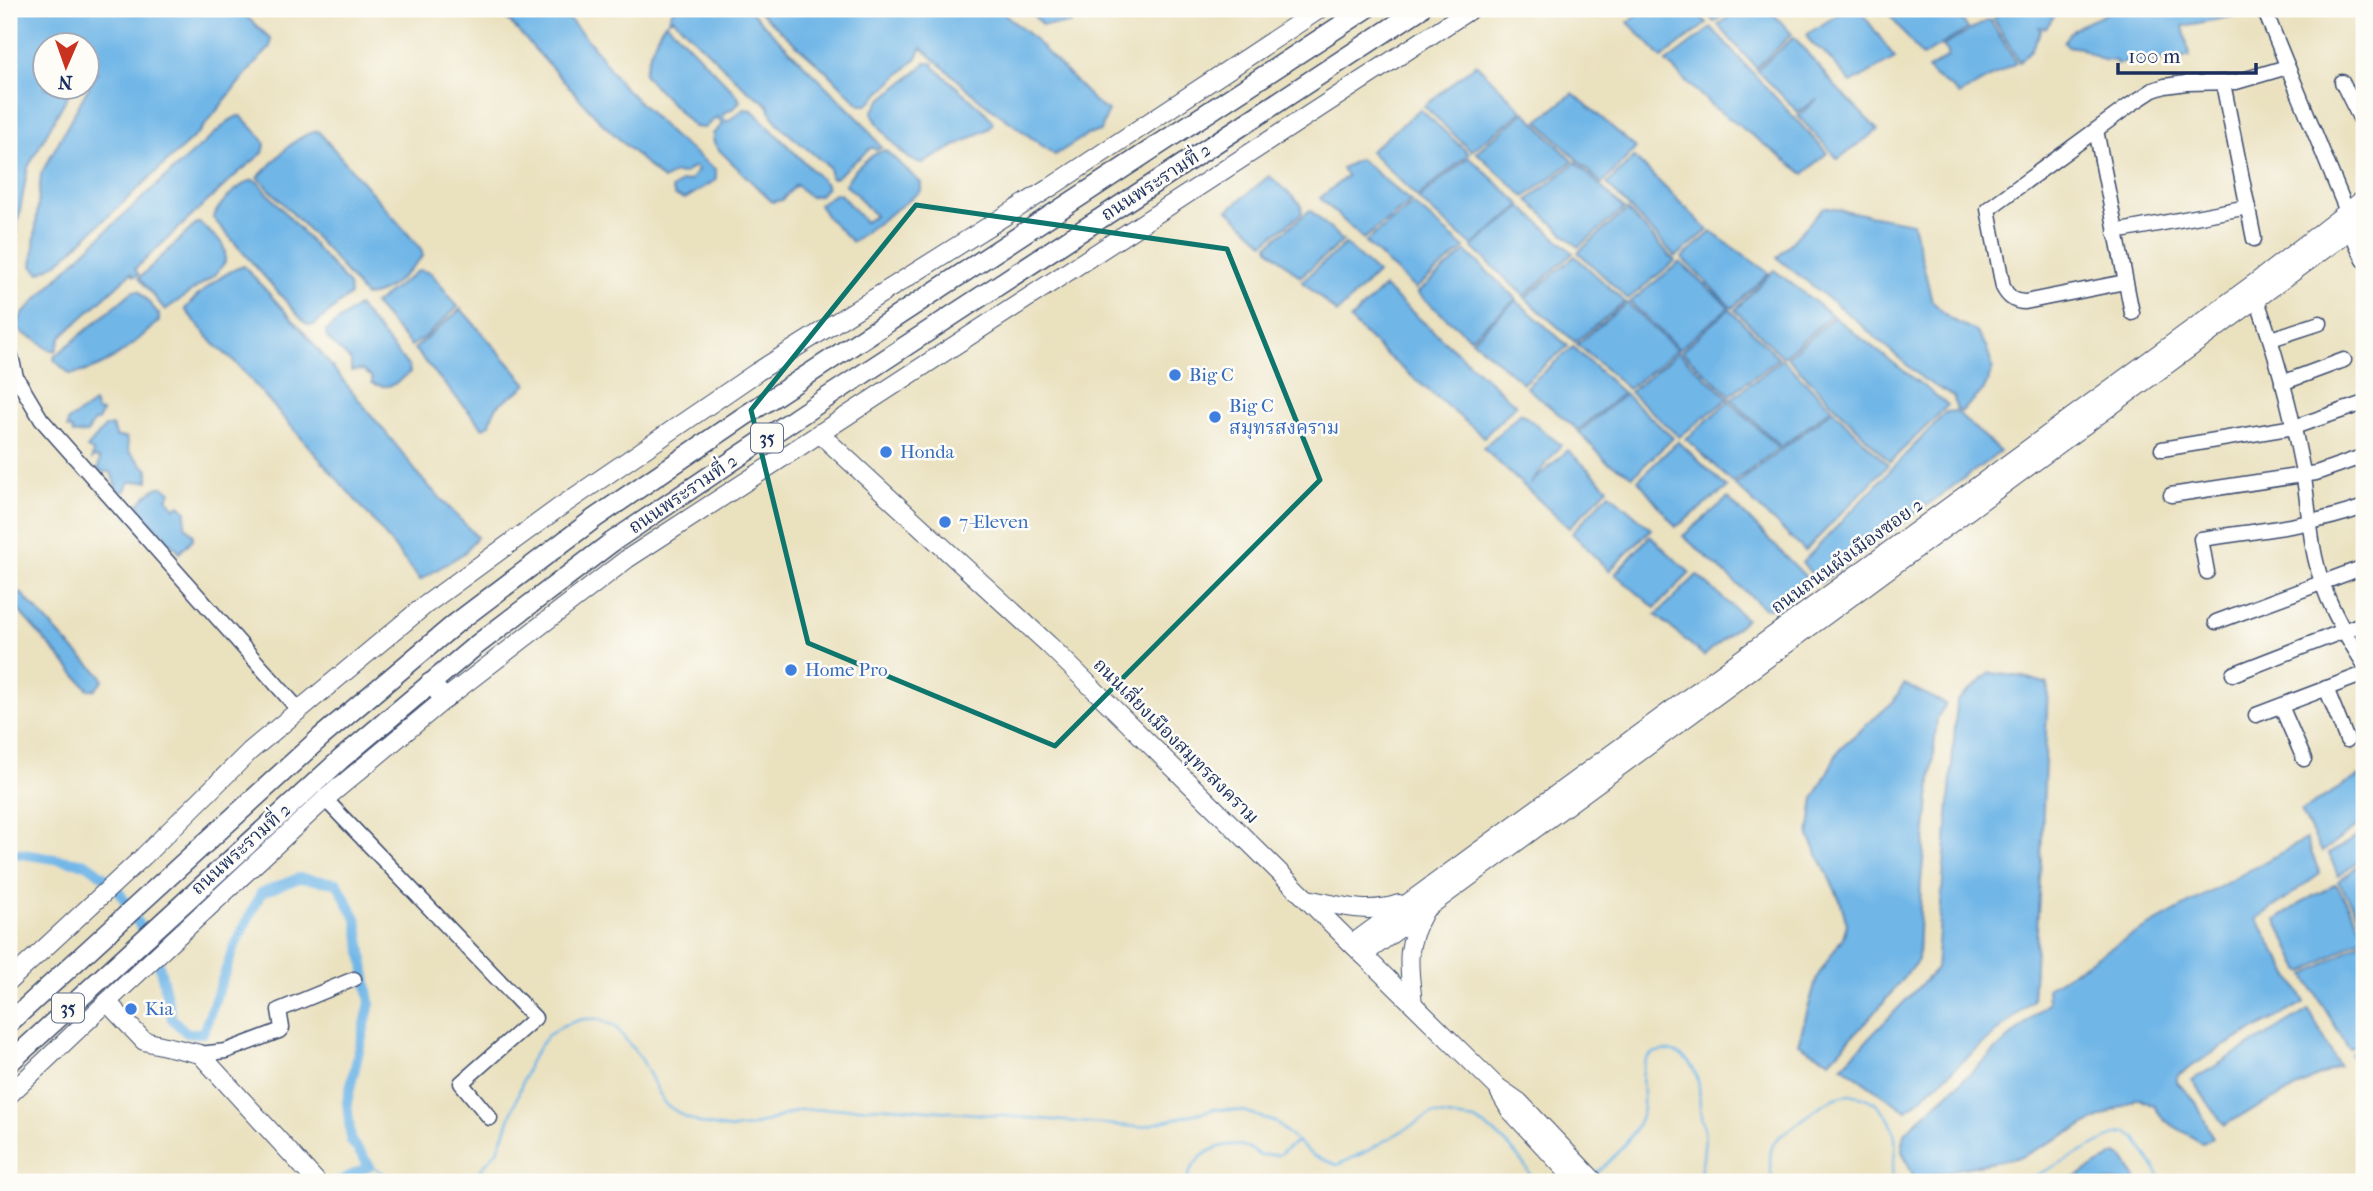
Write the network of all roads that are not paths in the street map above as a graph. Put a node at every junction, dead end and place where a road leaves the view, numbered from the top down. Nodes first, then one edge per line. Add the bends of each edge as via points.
1 (1320, 9) edge
2 (1366, 9) edge
3 (1420, 9) edge
4 (1471, 9) edge
5 (2264, 9) edge
6 (2287, 67) junction
7 (2342, 82) dead end
8 (2223, 83) junction
9 (2364, 126) edge
10 (2096, 130) junction
11 (2364, 200) edge
12 (2248, 207) junction
13 (2354, 222) edge
14 (2115, 232) junction
15 (2254, 239) dead end
16 (2364, 260) edge
17 (2125, 282) junction
18 (2261, 291) junction
19 (2132, 313) dead end
20 (2320, 323) dead end
21 (2271, 339) junction
22 (9, 348) edge
23 (2344, 360) dead end
24 (2282, 383) junction
25 (2364, 403) edge
26 (2294, 427) junction
27 (819, 433) junction
28 (2162, 449) dead end
29 (2364, 456) edge
30 (2304, 475) junction
31 (2171, 495) dead end
32 (2364, 507) edge
33 (2310, 523) junction
34 (2364, 567) edge
35 (2207, 572) dead end
36 (2321, 582) junction
37 (2216, 622) dead end
38 (2364, 623) edge
39 (2343, 631) junction
40 (2364, 664) edge
41 (2233, 674) dead end
42 (2364, 674) edge
43 (430, 683) junction
44 (2326, 688) junction
45 (445, 699) junction
46 (2281, 705) junction
47 (299, 710) junction
48 (2256, 715) dead end
49 (2347, 740) dead end
50 (2304, 759) dead end
51 (325, 799) junction
52 (1307, 900) junction
53 (1419, 905) junction
54 (1357, 950) junction
55 (354, 979) dead end
56 (9, 981) edge
57 (107, 1002) junction
58 (1413, 1004) junction
59 (9, 1023) edge
60 (200, 1054) junction
61 (9, 1063) edge
62 (9, 1095) edge
63 (490, 1118) dead end
64 (1575, 1174) edge
65 (316, 1181) edge
66 (1595, 1182) edge

1 - 47 main road via 1051,187 757,372 612,471 424,606
2 - 59 highway, ถนนพระรามที่ 2 / 35 via 595,518 455,624 321,737
3 - 43 highway, ถนนพระรามที่ 2 / 35 via 624,534
4 - 27 main road, ถนนพระรามที่ 2 / 35
5 - 6 street
6 - 8 street
6 - 13 street
7 - 9 street
8 - 10 street via 2186,83 2153,90
8 - 12 street
10 - 14 street
10 - 17 street via 1987,209 2003,287 2014,300 2025,302
11 - 13 main road, ถนนถนนผังเมืองซอย 2
12 - 14 street
12 - 15 street
13 - 16 street
13 - 18 main road, ถนนถนนผังเมืองซอย 2
14 - 17 street
17 - 19 street
18 - 21 street
18 - 53 main road, ถนนถนนผังเมืองซอย 2
20 - 21 street
21 - 24 street
22 - 47 street via 16,377 41,419
23 - 24 street
24 - 26 street
25 - 26 street
26 - 28 street
26 - 30 street
27 - 45 main road, ถนนพระรามที่ 2 / 35 via 627,559
27 - 52 main road, ถนนเลี่ยงเมืองสมุทรสงคราม via 1049,645
29 - 30 street
30 - 31 street
30 - 33 street
32 - 33 street
33 - 35 street via 2201,539
33 - 36 street
34 - 36 street
36 - 37 street
36 - 39 street
38 - 39 street
39 - 40 street
39 - 41 street
42 - 44 street
43 - 45 highway
43 - 61 highway, ถนนพระรามที่ 2 / 35
44 - 46 street
44 - 49 street
45 - 51 main road, ถนนพระรามที่ 2 / 35
46 - 48 street
46 - 50 street
47 - 56 main road
51 - 57 main road, ถนนพระรามที่ 2 / 35
51 - 63 street via 535,1018 461,1083
52 - 53 main road via 1373,911
52 - 54 main road, ถนนเลี่ยงเมืองสมุทรสงคราม
53 - 54 main road, ถนนถนนผังเมืองซอย 2
53 - 58 main road via 1410,946
54 - 58 main road, ถนนเลี่ยงเมืองสมุทรสงคราม
55 - 60 street via 279,1010 279,1031 226,1051
57 - 60 main road, 35 via 144,1041
57 - 62 main road, ถนนพระรามที่ 2 / 35
58 - 64 main road, ถนนเลี่ยงเมืองสมุทรสงคราม via 1496,1087 1519,1102
60 - 65 main road
64 - 66 main road, ถนนเลี่ยงเมืองสมุทรสงคราม

